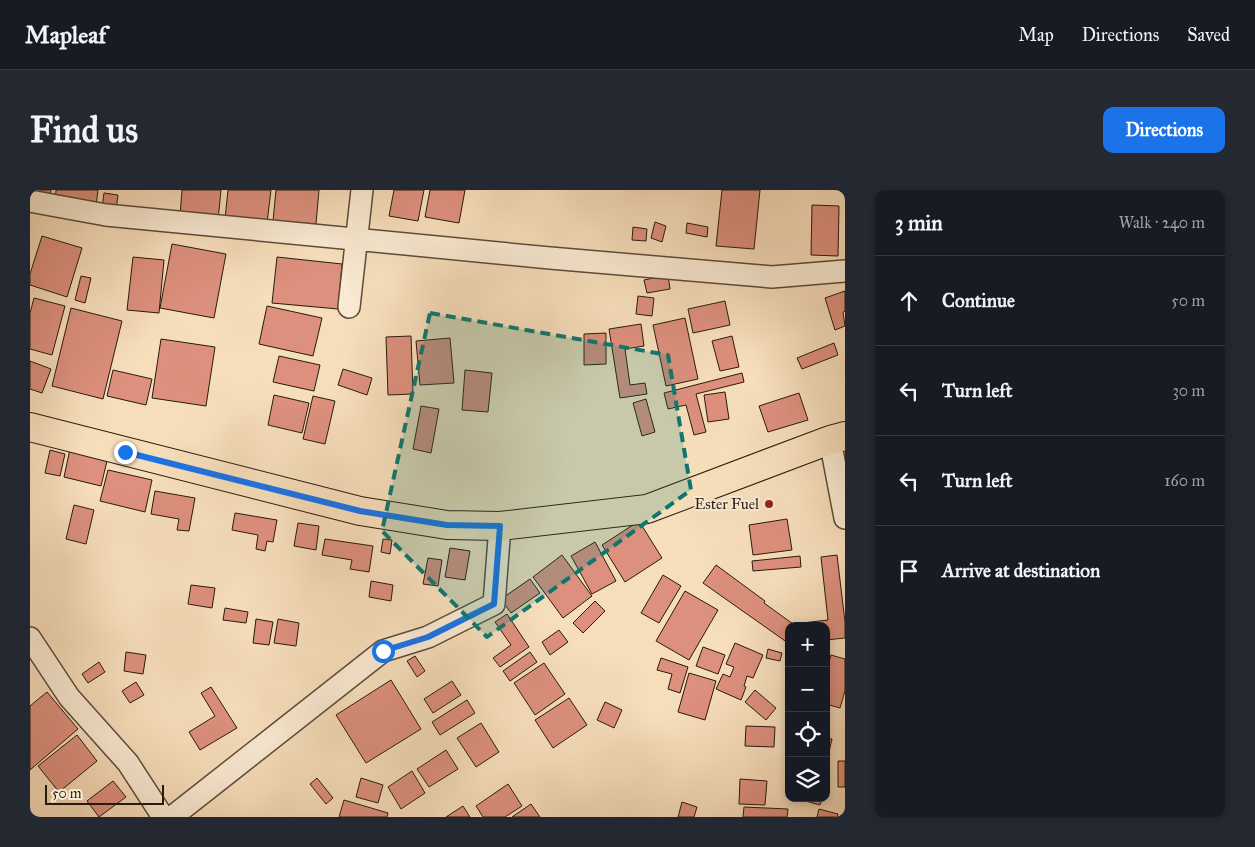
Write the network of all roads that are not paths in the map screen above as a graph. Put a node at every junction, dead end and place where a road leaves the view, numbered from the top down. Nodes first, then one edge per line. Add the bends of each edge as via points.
1 (362, 190) edge
2 (30, 201) edge
3 (356, 239) junction
4 (845, 271) edge
5 (349, 308) dead end
6 (30, 427) edge
7 (837, 438) edge
8 (845, 518) edge
9 (500, 526) junction
10 (30, 638) edge
11 (163, 817) edge
12 (172, 817) edge

1 - 3 street
2 - 3 street via 106,215
3 - 4 street via 772,276
3 - 5 street
6 - 9 main road via 360,511 447,525
7 - 8 street
7 - 9 main road via 647,509
9 - 12 street via 494,604 428,637 383,651
10 - 11 street via 69,697 128,763

